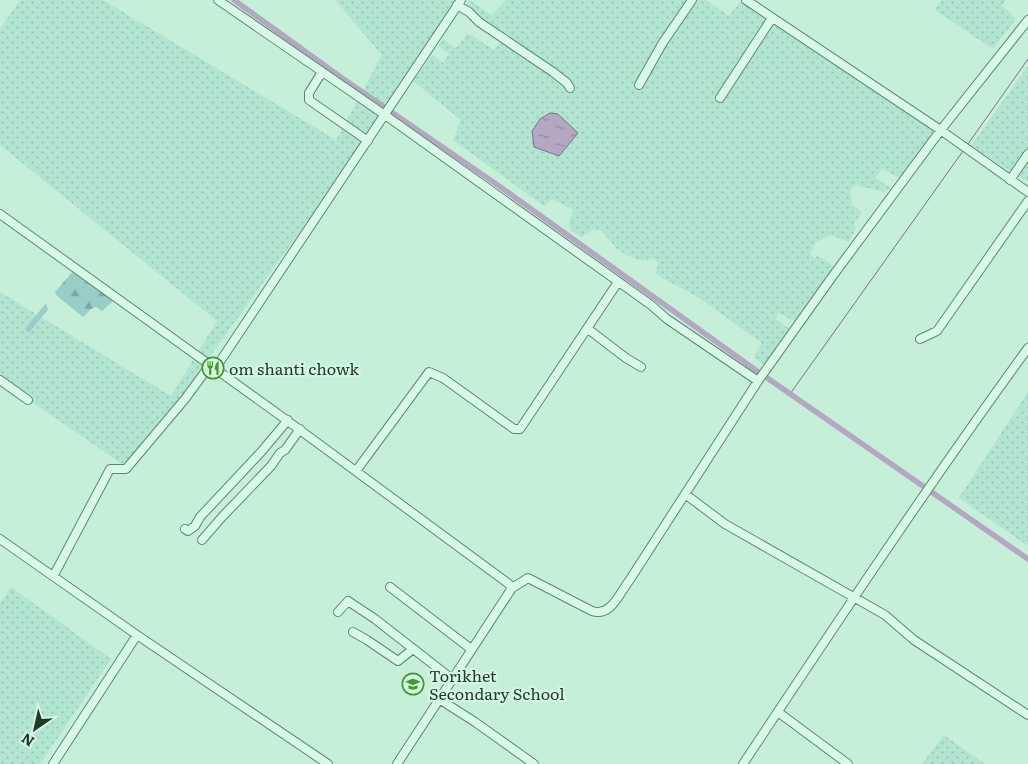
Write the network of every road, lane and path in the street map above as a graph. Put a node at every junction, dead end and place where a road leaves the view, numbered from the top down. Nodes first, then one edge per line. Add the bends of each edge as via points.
1 (218, 0) edge
2 (692, 0) edge
3 (746, 0) edge
4 (459, 2) edge
5 (772, 18) junction
6 (1028, 20) edge
7 (322, 72) junction
8 (639, 85) dead end
9 (570, 88) dead end
10 (720, 98) dead end
11 (385, 115) junction
12 (940, 131) junction
13 (368, 141) junction
14 (1028, 154) edge
15 (1010, 180) junction
16 (1028, 192) edge
17 (1028, 201) edge
18 (0, 214) edge
19 (618, 282) junction
20 (588, 329) junction
21 (920, 339) dead end
22 (1028, 348) edge
23 (213, 367) junction
24 (642, 367) dead end
25 (762, 377) junction
26 (0, 380) edge
27 (28, 400) dead end
28 (288, 420) junction
29 (300, 429) junction
30 (356, 471) junction
31 (685, 494) junction
32 (185, 529) dead end
33 (0, 539) edge
34 (202, 540) dead end
35 (54, 575) junction
36 (390, 587) dead end
37 (512, 588) junction
38 (854, 597) junction
39 (338, 612) dead end
40 (353, 632) dead end
41 (137, 635) junction
42 (413, 649) junction
43 (471, 650) junction
44 (452, 679) junction
45 (439, 699) junction
46 (778, 712) junction
47 (1028, 716) edge
48 (53, 764) edge
49 (328, 764) edge
50 (397, 764) edge
51 (534, 764) edge
52 (743, 764) edge
53 (848, 764) edge

1 - 7 street
2 - 8 street
3 - 5 street
4 - 9 street via 479,22 553,72
4 - 11 street
5 - 10 street
5 - 12 street
6 - 12 street
7 - 11 street
7 - 13 street via 308,93 308,100
11 - 13 street
11 - 19 street
12 - 15 street
12 - 25 street
13 - 23 street
14 - 15 street
15 - 16 street
17 - 21 street via 937,331
18 - 23 street
19 - 20 street
19 - 25 street via 667,319
20 - 24 street
20 - 30 street via 520,430 429,372
22 - 38 street
23 - 28 street
23 - 35 street via 126,469 110,469
25 - 31 street
26 - 27 street
28 - 29 street
28 - 32 street via 195,526 188,531
29 - 30 street
29 - 34 street via 271,466
30 - 37 street
31 - 37 street via 608,610 592,611 528,578
31 - 38 street via 725,524
33 - 35 street
35 - 41 street
36 - 43 street
37 - 43 street
38 - 46 street
38 - 47 street via 885,615 914,640
39 - 42 street via 348,601
40 - 42 street via 398,662
41 - 48 street
41 - 49 street
42 - 44 street
43 - 44 street
44 - 45 street
45 - 50 street
45 - 51 street
46 - 52 street
46 - 53 street

